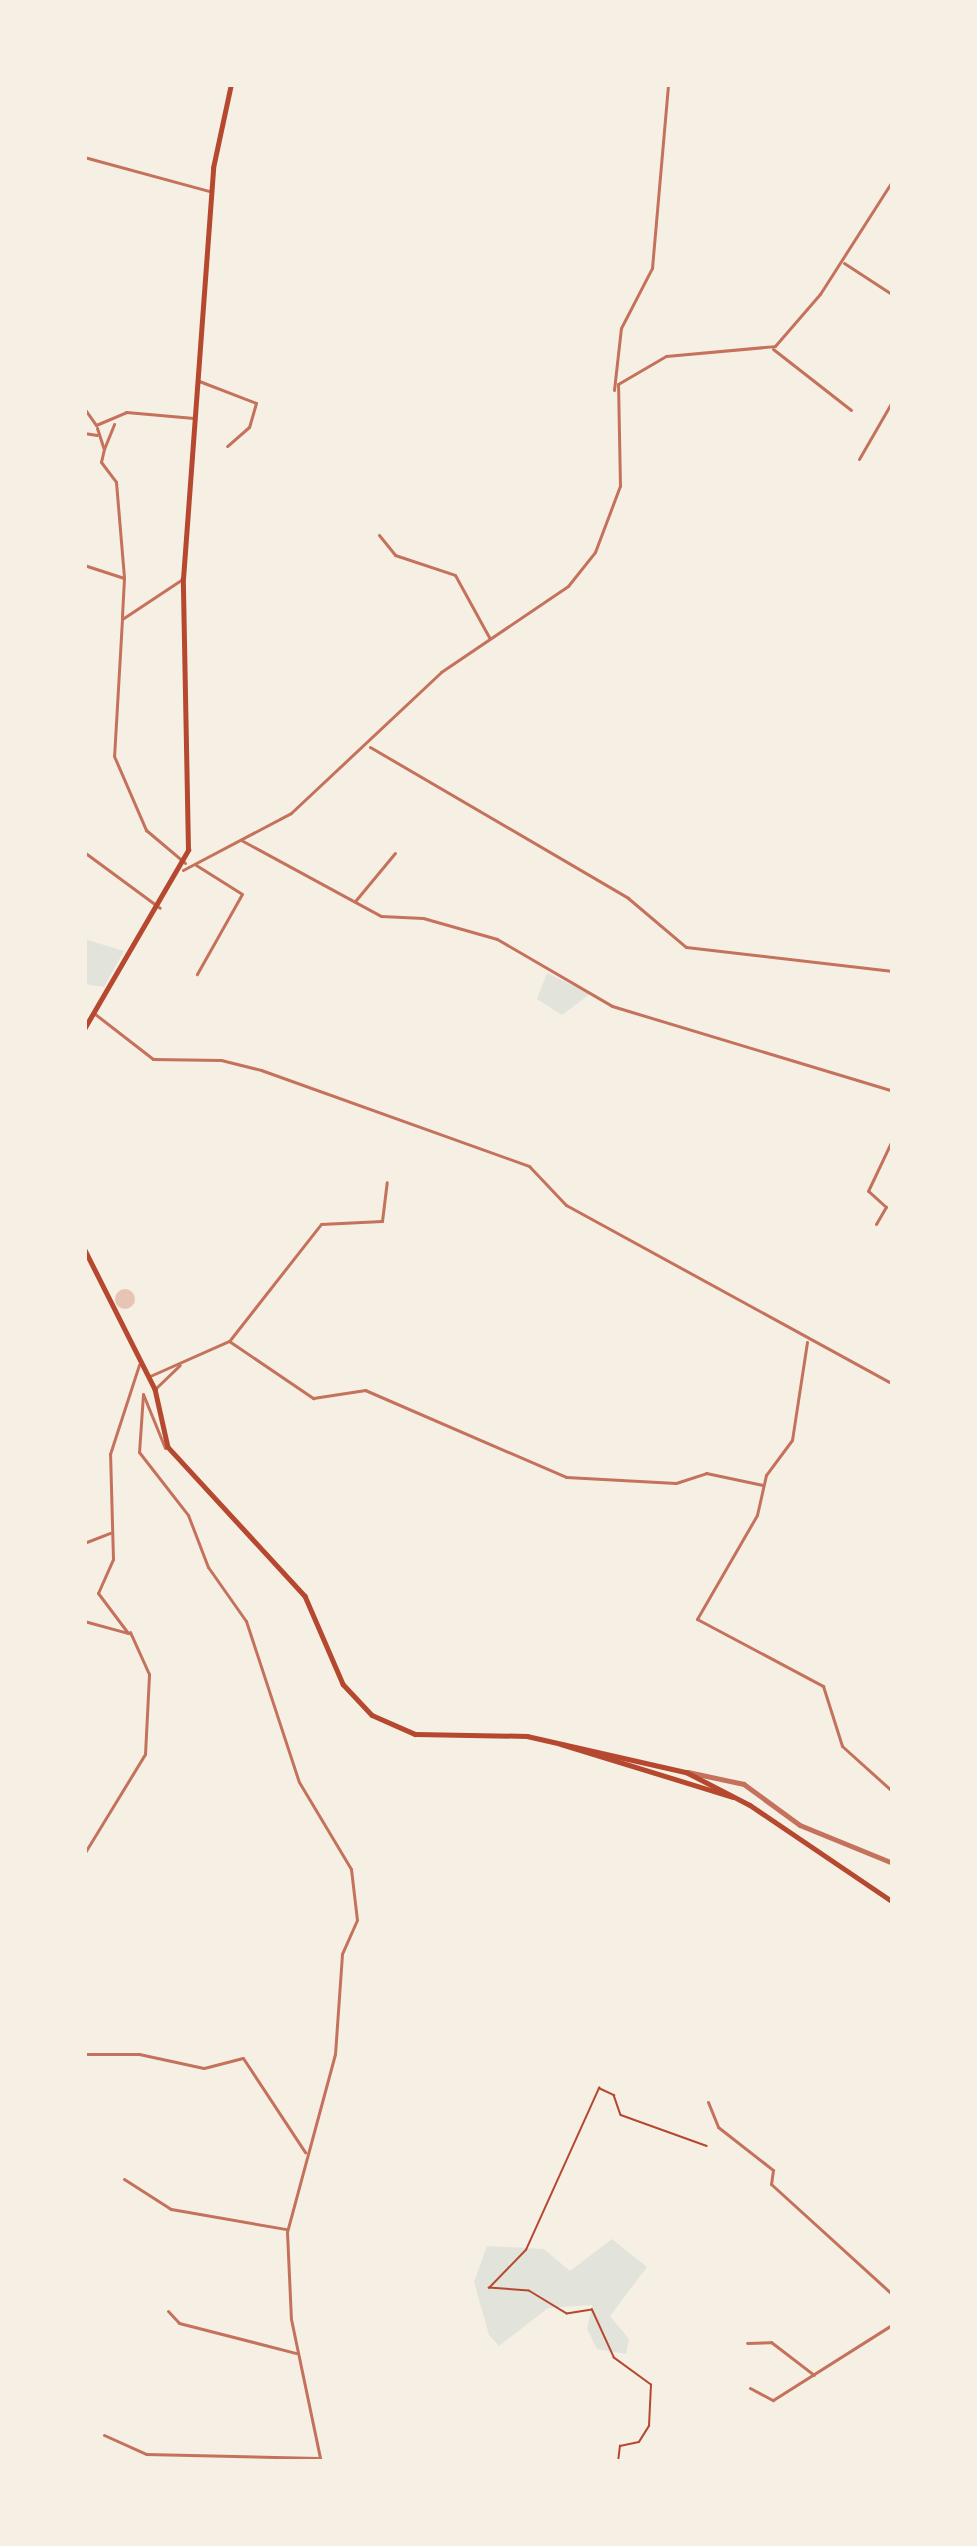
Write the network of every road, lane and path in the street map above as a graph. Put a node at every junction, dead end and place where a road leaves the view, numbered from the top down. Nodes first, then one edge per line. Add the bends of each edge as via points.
1 (232, 84) edge
2 (668, 84) edge
3 (84, 157) edge
4 (893, 180) edge
5 (211, 191) junction
6 (843, 262) junction
7 (893, 295) edge
8 (771, 348) junction
9 (197, 381) junction
10 (614, 392) junction
11 (893, 400) edge
12 (84, 408) edge
13 (851, 410) dead end
14 (194, 418) junction
15 (84, 422) edge
16 (94, 423) junction
17 (114, 423) junction
18 (84, 433) edge
19 (97, 435) junction
20 (227, 446) dead end
21 (104, 449) junction
22 (859, 459) dead end
23 (379, 536) dead end
24 (84, 565) edge
25 (124, 578) junction
26 (183, 579) junction
27 (122, 619) junction
28 (490, 638) junction
29 (369, 746) junction
30 (238, 839) junction
31 (84, 852) edge
32 (395, 853) dead end
33 (195, 863) junction
34 (184, 867) junction
35 (355, 902) junction
36 (160, 908) junction
37 (893, 970) edge
38 (197, 974) dead end
39 (95, 1014) junction
40 (84, 1029) edge
41 (893, 1091) edge
42 (893, 1138) edge
43 (387, 1182) dead end
44 (876, 1225) dead end
45 (84, 1248) edge
46 (808, 1340) junction
47 (229, 1341) junction
48 (185, 1360) junction
49 (139, 1365) junction
50 (148, 1377) junction
51 (893, 1384) edge
52 (155, 1389) junction
53 (168, 1447) junction
54 (763, 1485) junction
55 (112, 1532) junction
56 (84, 1544) edge
57 (84, 1622) edge
58 (127, 1628) junction
59 (544, 1739) junction
60 (686, 1772) junction
61 (735, 1783) junction
62 (750, 1786) junction
63 (728, 1792) junction
64 (893, 1792) edge
65 (736, 1797) junction
66 (84, 1854) edge
67 (893, 1863) edge
68 (893, 1902) edge
69 (84, 2054) edge
70 (708, 2102) dead end
71 (707, 2146) dead end
72 (307, 2155) junction
73 (124, 2179) dead end
74 (288, 2229) junction
75 (893, 2295) edge
76 (168, 2311) dead end
77 (893, 2324) edge
78 (747, 2343) dead end
79 (298, 2354) junction
80 (815, 2376) junction
81 (750, 2388) dead end
82 (104, 2435) dead end
83 (321, 2460) edge
84 (618, 2462) edge

1 - 5 main road
2 - 10 street via 652,268 621,328
3 - 5 street
4 - 6 street
5 - 9 main road
6 - 7 street
6 - 8 street via 795,329
8 - 10 street via 666,356
8 - 13 street
9 - 14 main road
9 - 20 street via 256,403 249,427
10 - 28 street via 621,476 596,552 568,586
11 - 22 street
12 - 16 street
14 - 17 street via 126,412
14 - 26 main road
15 - 16 street
16 - 17 street
16 - 19 street
17 - 21 street
18 - 19 street
19 - 21 street
21 - 25 street via 101,462 116,482
23 - 28 street via 395,555 455,575
24 - 25 street
25 - 27 street
26 - 27 street
26 - 34 main road
27 - 34 street via 114,756 146,830
28 - 29 street via 441,672
29 - 30 street via 291,813
29 - 37 street via 628,898 686,947
30 - 33 street
30 - 35 street
31 - 36 street
32 - 35 street
33 - 34 street
33 - 38 street via 242,894
34 - 36 main road
35 - 41 street via 381,916 423,918 497,939 612,1006
36 - 39 main road
39 - 40 main road
39 - 46 street via 153,1059 261,1070 529,1166 566,1205
42 - 44 street via 868,1191 886,1207
43 - 47 street via 382,1221 321,1225
45 - 49 main road
46 - 51 street
46 - 54 street via 792,1440
47 - 48 street
47 - 54 street via 313,1398 365,1390 566,1477 676,1483 706,1473
48 - 50 street
48 - 52 street
49 - 50 main road
49 - 55 street via 110,1454
50 - 52 main road
52 - 53 main road
53 - 59 main road via 305,1597 343,1684 372,1715 430,1736
53 - 72 street via 157,1441 143,1394 139,1452 188,1515 208,1568 246,1621 299,1782 351,1868 357,1920 345,1938 335,2054
54 - 64 street via 757,1515 698,1619 823,1686 842,1746
55 - 56 street
55 - 58 street via 113,1559 98,1593
57 - 58 street via 122,1635
58 - 66 street via 149,1674 148,1738 141,1764
59 - 60 main road
59 - 65 main road
60 - 61 street
60 - 63 main road
61 - 62 street
61 - 63 street
62 - 65 street
62 - 67 street via 800,1825
63 - 65 main road
65 - 68 main road
69 - 72 street via 139,2054 204,2068 243,2058
70 - 75 street via 718,2127 773,2170 771,2184
71 - 84 path via 621,2115 614,2095 598,2088 526,2250 489,2288 529,2291 567,2314 592,2310 614,2357 644,2375 654,2391 652,2417 639,2442 620,2446
72 - 74 street
73 - 74 street via 171,2209
74 - 79 street
76 - 79 street via 179,2324
77 - 80 street
78 - 80 street via 771,2342
79 - 83 street
80 - 81 street via 773,2400
82 - 83 street via 146,2454

